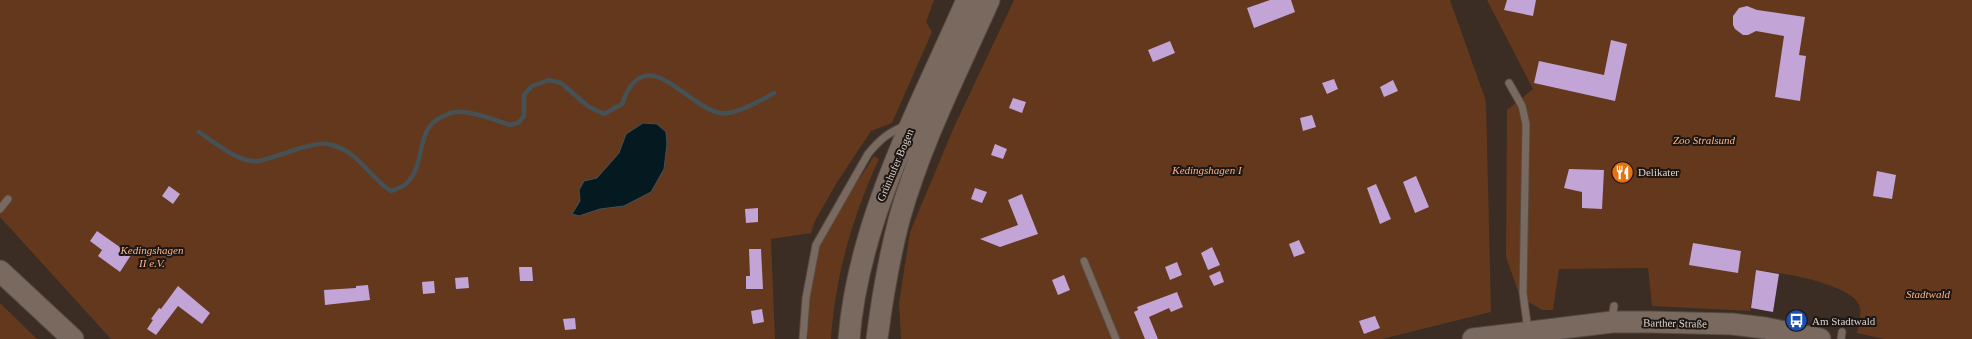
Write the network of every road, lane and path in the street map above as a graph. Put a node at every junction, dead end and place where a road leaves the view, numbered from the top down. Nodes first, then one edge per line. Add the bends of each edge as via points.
1 (967, 0) edge
2 (989, 0) edge
3 (1509, 83) dead end
4 (913, 123) junction
5 (8, 199) dead end
6 (0, 208) edge
7 (1084, 261) dead end
8 (0, 271) edge
9 (1528, 331) junction
10 (73, 339) edge
11 (803, 339) edge
12 (849, 339) edge
13 (877, 339) edge
14 (1116, 339) edge
15 (1473, 339) edge
16 (1820, 339) edge

1 - 4 main road, Grünhufer Bogen
2 - 13 main road, Grünhufer Bogen via 911,182 899,219 886,277
3 - 9 lane via 1522,106 1526,124 1523,293
4 - 11 lane via 892,131 878,141 816,245 806,298
4 - 12 main road, Grünhufer Bogen via 876,212 863,252 854,293
5 - 6 lane
7 - 14 lane
8 - 10 main road
9 - 15 main road, Barther Straße
9 - 16 main road, Barther Straße via 1613,314 1732,324

